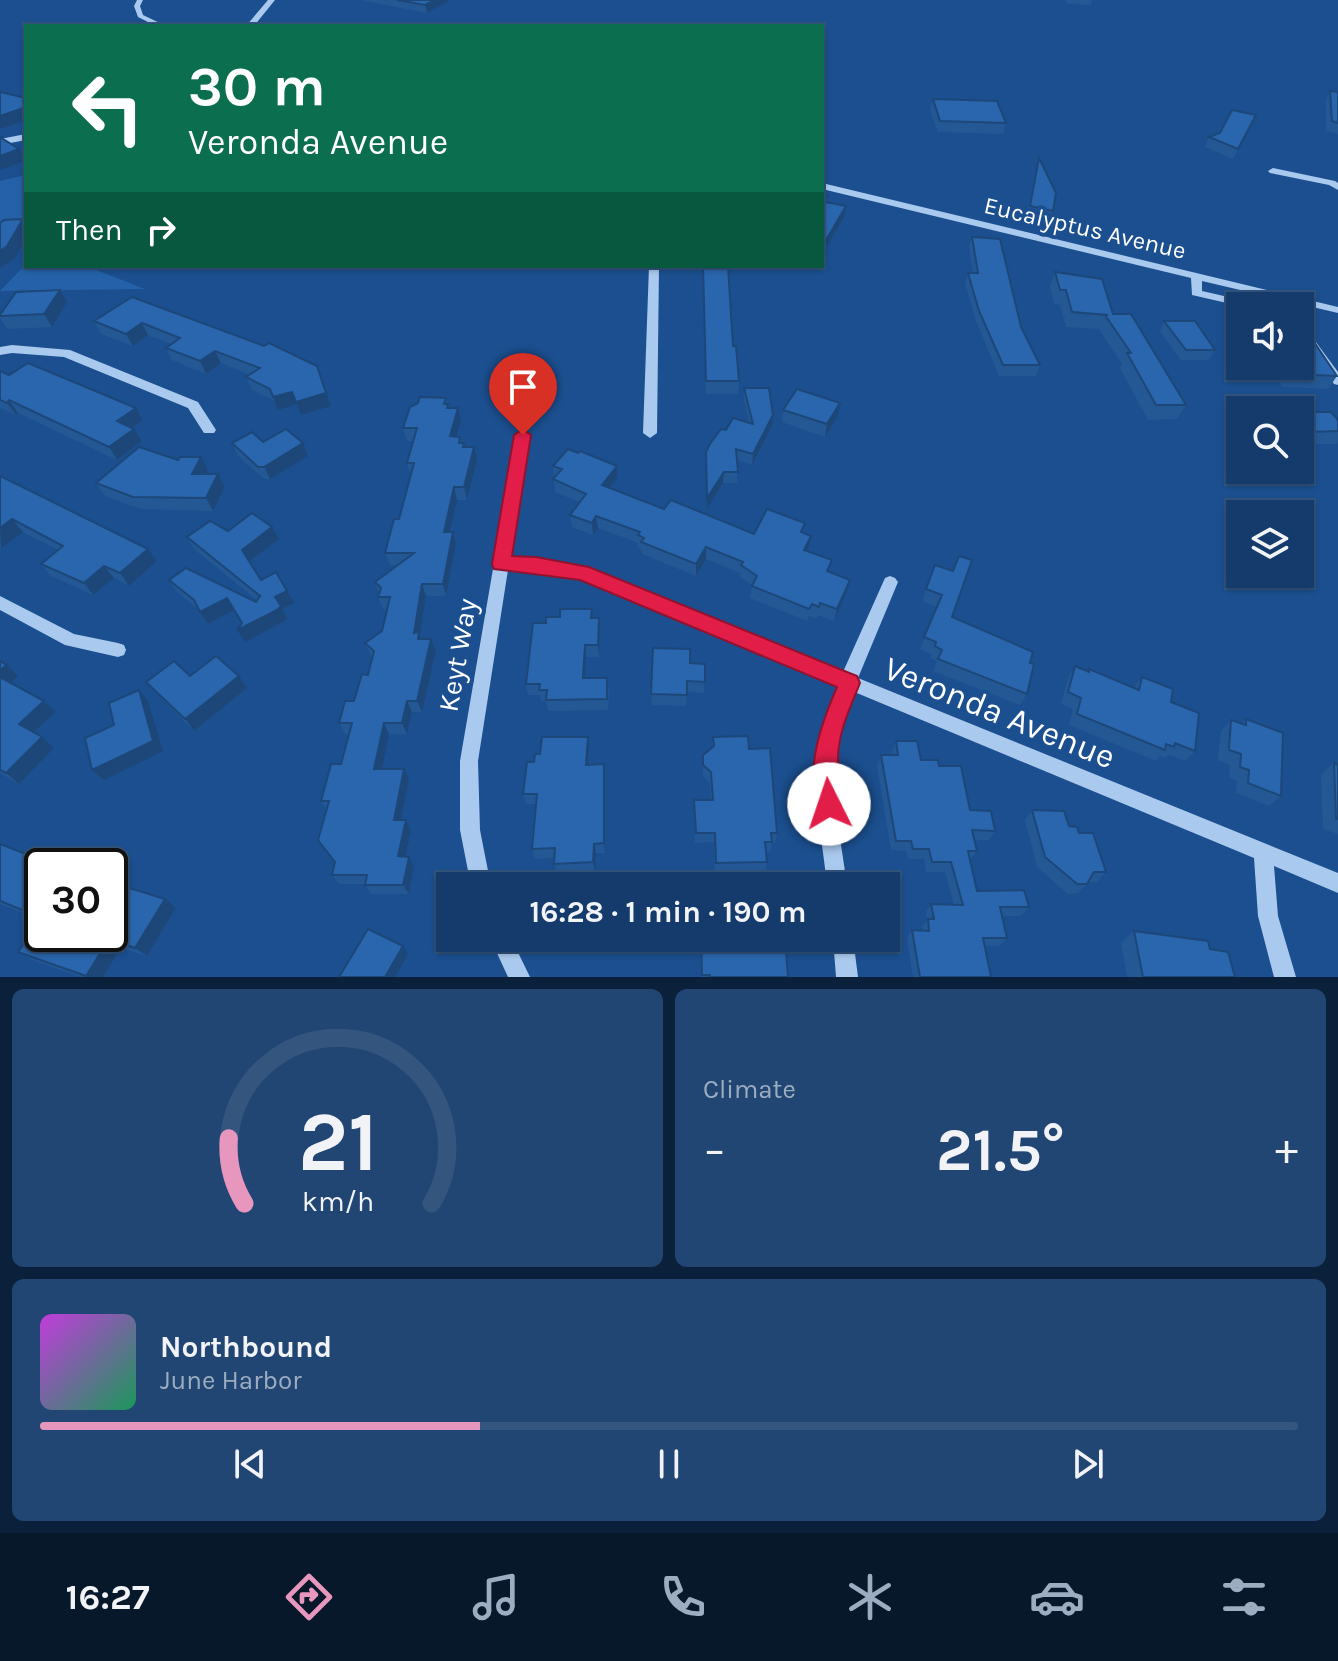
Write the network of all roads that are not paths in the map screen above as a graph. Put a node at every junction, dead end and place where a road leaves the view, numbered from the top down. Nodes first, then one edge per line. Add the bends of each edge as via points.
1 (140, 0) edge
2 (272, 0) edge
3 (158, 24) edge
4 (252, 24) edge
5 (24, 137) edge
6 (0, 142) edge
7 (1273, 171) dead end
8 (824, 186) edge
9 (1338, 187) edge
10 (654, 268) edge
11 (1197, 276) junction
12 (1252, 292) edge
13 (1226, 300) edge
14 (1314, 306) edge
15 (1338, 310) edge
16 (1314, 348) edge
17 (0, 351) edge
18 (1338, 381) edge
19 (209, 430) dead end
20 (650, 433) dead end
21 (523, 435) dead end
22 (501, 564) junction
23 (890, 582) dead end
24 (0, 602) edge
25 (118, 650) dead end
26 (849, 683) junction
27 (1264, 852) junction
28 (478, 872) edge
29 (836, 872) edge
30 (1338, 883) edge
31 (507, 952) edge
32 (844, 952) edge
33 (519, 977) edge
34 (847, 977) edge
35 (1285, 977) edge

1 - 3 street via 140,16
2 - 4 street
5 - 6 street
7 - 9 street
8 - 11 street, Eucalyptus Avenue
10 - 20 street
11 - 12 street, Eucalyptus Avenue
11 - 13 street via 1196,293
14 - 15 street, Eucalyptus Avenue
16 - 18 street
17 - 19 street via 66,353 193,405
21 - 22 street, Keyt Way
22 - 26 street, Veronda Avenue via 582,572
22 - 28 street, Keyt Way via 469,761 470,830
23 - 26 street
24 - 25 street via 71,640
26 - 27 street, Veronda Avenue
26 - 29 street via 826,753
27 - 30 street, Veronda Avenue
27 - 35 street via 1263,901
31 - 33 street
32 - 34 street

